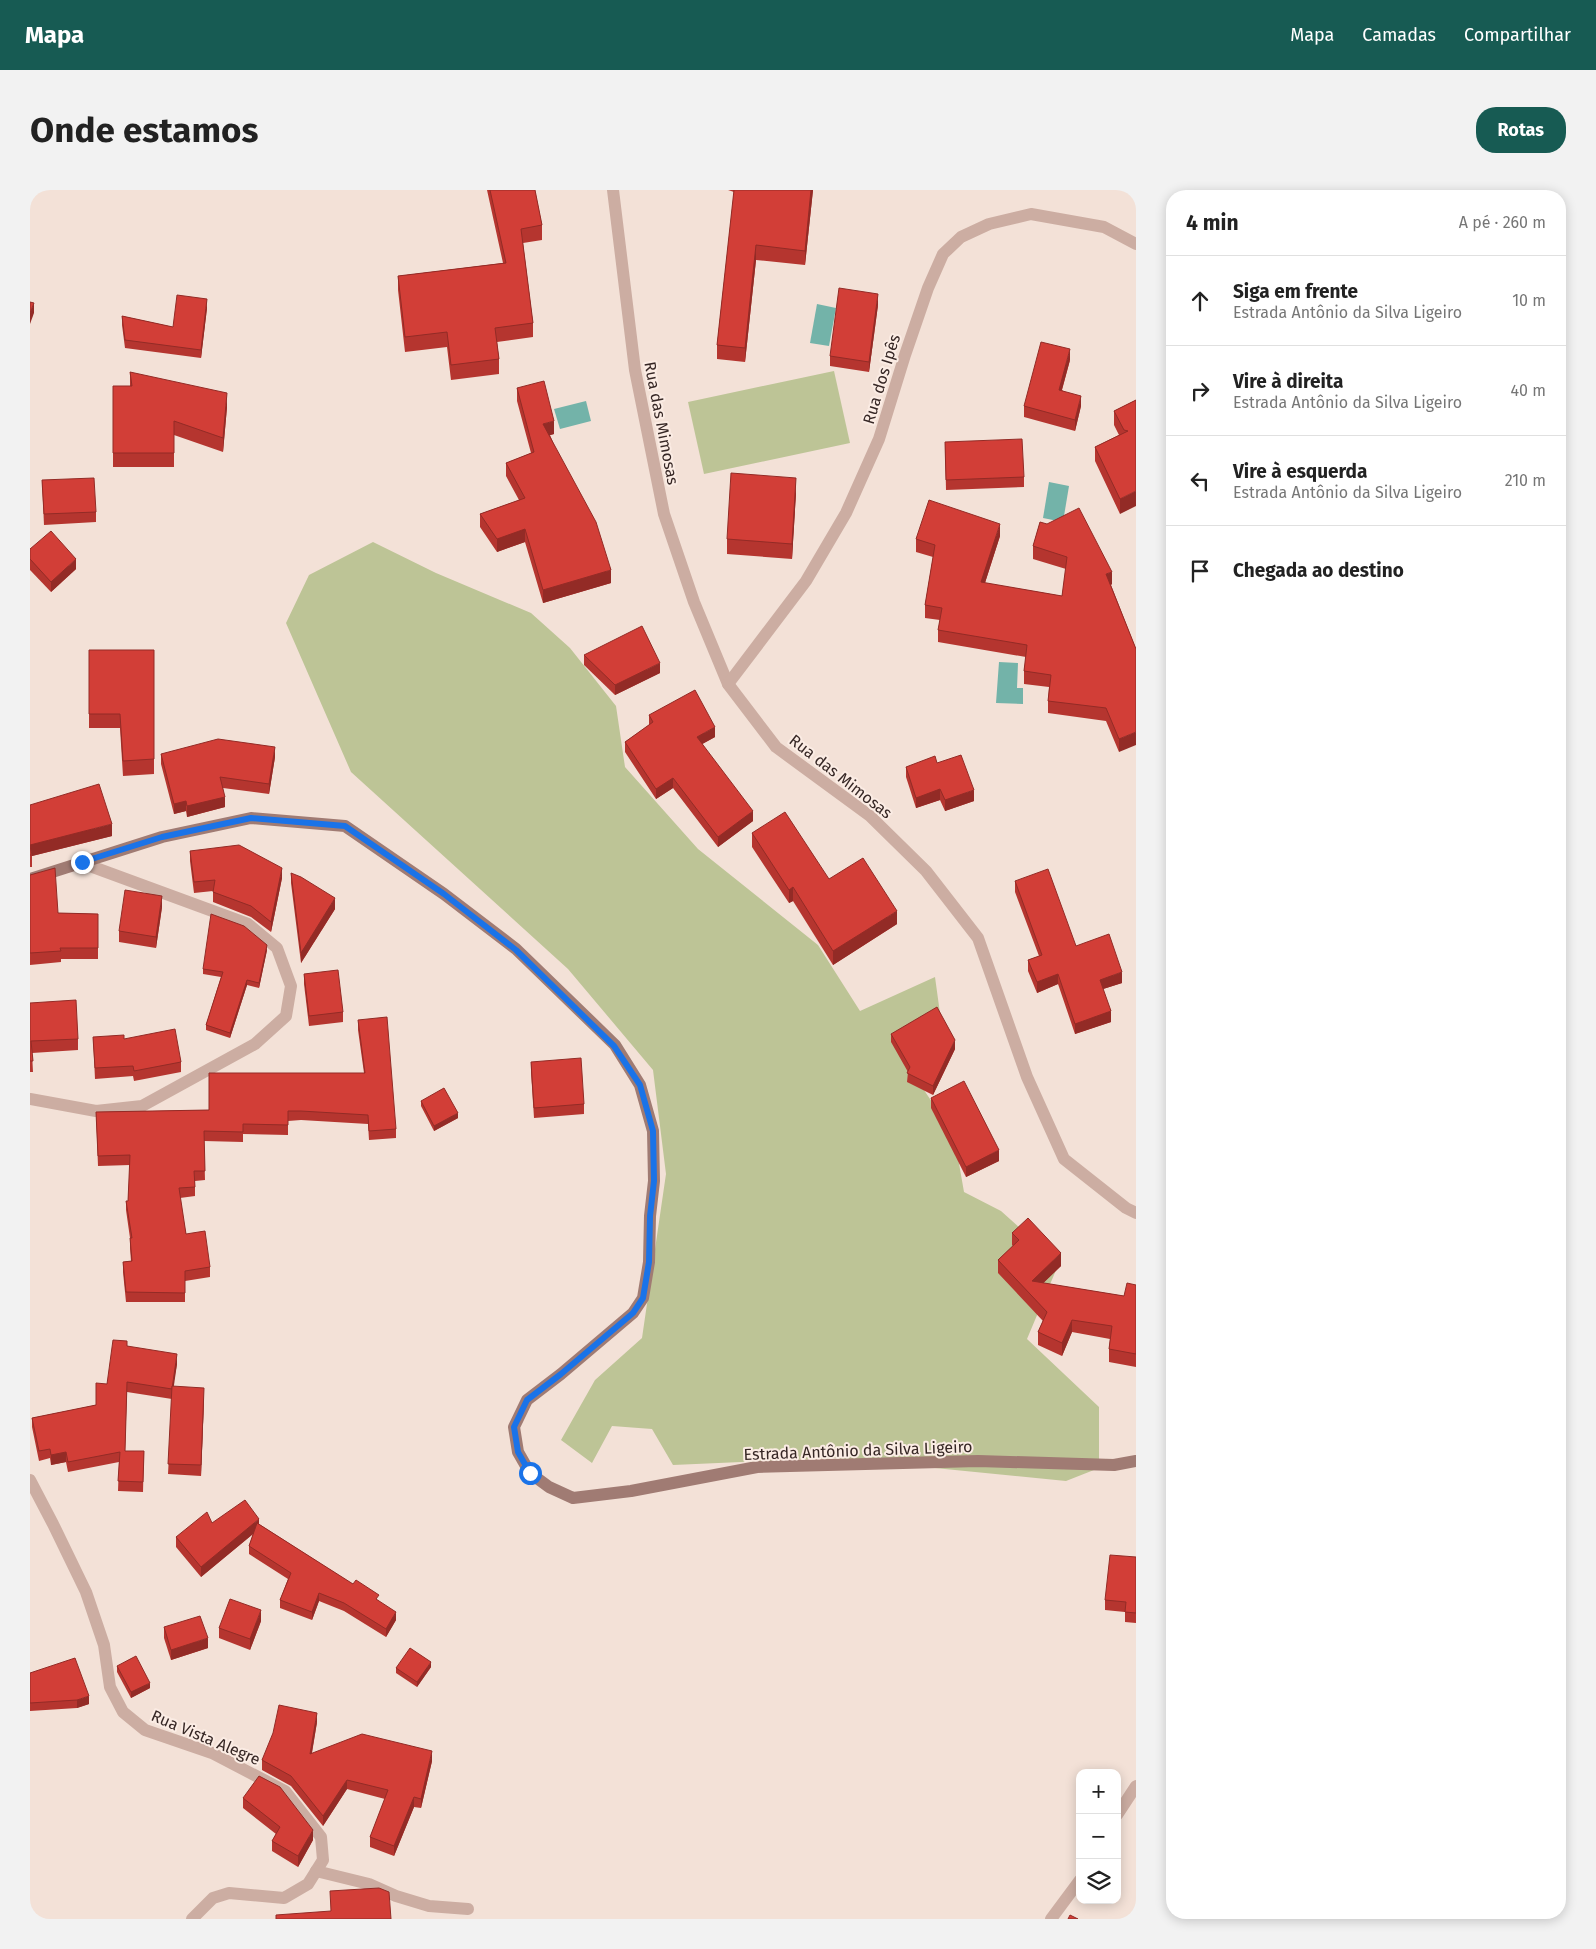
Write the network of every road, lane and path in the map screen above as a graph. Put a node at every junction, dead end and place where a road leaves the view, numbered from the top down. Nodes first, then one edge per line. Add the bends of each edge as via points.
1 (613, 190) edge
2 (1136, 244) edge
3 (728, 684) junction
4 (82, 862) junction
5 (30, 879) edge
6 (30, 1099) edge
7 (1136, 1213) edge
8 (1136, 1461) edge
9 (30, 1480) edge
10 (1136, 1786) edge
11 (1118, 1814) edge
12 (316, 1871) junction
13 (1076, 1885) edge
14 (468, 1909) dead end
15 (192, 1919) edge
16 (1050, 1919) edge

1 - 3 street, Rua das Mimosas via 635,370 664,514 694,602
2 - 3 street, Rua dos Ipês via 1104,227 1032,214 989,224 961,236 942,254 905,355 880,440 846,512 806,581
3 - 7 street, Rua das Mimosas via 776,747 870,816 926,871 978,938 1027,1077 1064,1159
4 - 5 street, Estrada Antônio da Silva Ligeiro
4 - 6 street via 248,924 277,948 291,986 286,1016 255,1044 142,1106 96,1111
4 - 8 street, Estrada Antônio da Silva Ligeiro via 162,837 251,818 345,826 444,894 516,950 614,1046 640,1085 653,1131 654,1181 649,1262 643,1298 633,1313 527,1400 514,1427 518,1452 530,1473 549,1487 573,1498 631,1491 757,1467 978,1462 1114,1466
9 - 12 street, Rua Vista Alegre via 86,1592 104,1644 110,1687 123,1712 146,1730 212,1753 285,1791 321,1836 323,1860
10 - 11 street
12 - 14 street via 369,1884 429,1906
12 - 15 street, Rua Vista Alegre via 308,1884 284,1898 229,1893 213,1898
13 - 16 street

